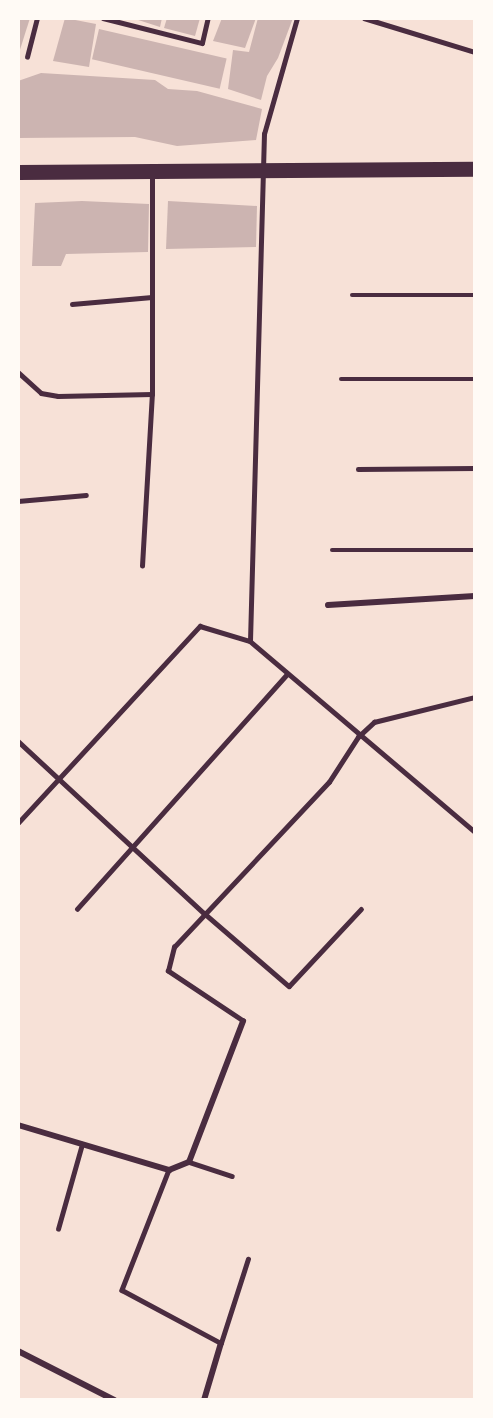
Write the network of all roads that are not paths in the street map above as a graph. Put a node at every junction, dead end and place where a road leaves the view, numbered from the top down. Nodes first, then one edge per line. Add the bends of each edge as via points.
1 (37, 18) edge
2 (103, 18) edge
3 (208, 18) edge
4 (297, 18) edge
5 (364, 18) edge
6 (124, 21) edge
7 (475, 52) edge
8 (27, 57) dead end
9 (475, 169) edge
10 (264, 171) junction
11 (18, 172) edge
12 (152, 172) junction
13 (352, 295) dead end
14 (475, 295) edge
15 (152, 297) junction
16 (72, 304) dead end
17 (18, 372) edge
18 (341, 379) dead end
19 (475, 379) edge
20 (152, 394) junction
21 (475, 468) edge
22 (358, 469) dead end
23 (86, 495) dead end
24 (18, 501) edge
25 (332, 550) dead end
26 (475, 550) edge
27 (142, 566) dead end
28 (475, 596) edge
29 (328, 605) dead end
30 (250, 641) junction
31 (287, 674) junction
32 (475, 698) edge
33 (358, 737) junction
34 (18, 741) edge
35 (58, 779) junction
36 (18, 823) edge
37 (475, 832) edge
38 (133, 847) junction
39 (76, 909) dead end
40 (361, 909) dead end
41 (204, 913) junction
42 (243, 1021) joint
43 (18, 1125) edge
44 (82, 1144) junction
45 (189, 1162) junction
46 (170, 1170) junction
47 (232, 1176) dead end
48 (58, 1229) dead end
49 (248, 1259) dead end
50 (222, 1343) junction
51 (18, 1351) edge
52 (114, 1400) edge
53 (204, 1400) edge

1 - 8 lane
2 - 6 lane
3 - 6 lane via 202,43
4 - 10 lane via 264,134
5 - 7 lane
9 - 10 main road
10 - 12 main road
10 - 30 lane
11 - 12 main road
12 - 15 lane
13 - 14 lane
15 - 16 lane
15 - 20 lane
17 - 20 lane via 41,393 58,396
18 - 19 lane
20 - 27 lane
21 - 22 lane
23 - 24 lane
25 - 26 lane
28 - 29 street
30 - 31 lane
30 - 35 lane via 200,626
31 - 33 lane
31 - 38 lane
32 - 33 lane via 374,722
33 - 37 lane
33 - 41 lane via 329,782
34 - 35 lane
35 - 36 lane
35 - 38 lane
38 - 39 lane
38 - 41 lane
40 - 41 lane via 289,986
41 - 42 lane via 174,947 168,971
42 - 45 street
43 - 44 street
44 - 46 street
44 - 48 lane
45 - 46 street
45 - 47 lane
46 - 50 lane via 122,1290
49 - 50 lane
50 - 53 street
51 - 52 street

